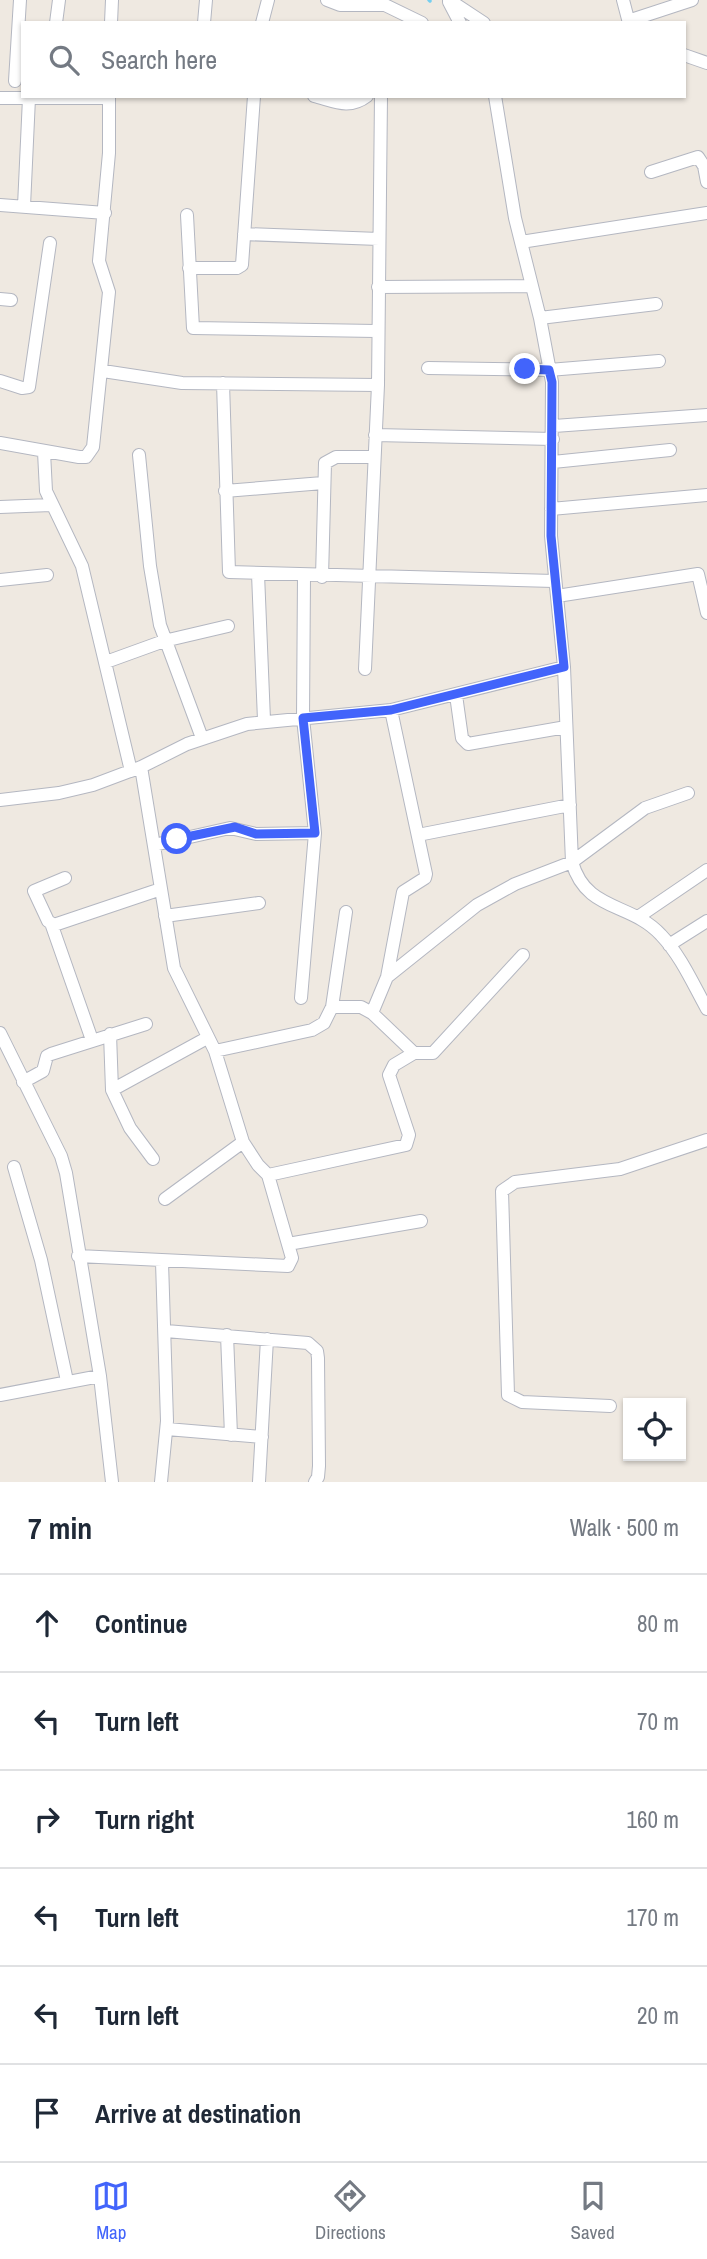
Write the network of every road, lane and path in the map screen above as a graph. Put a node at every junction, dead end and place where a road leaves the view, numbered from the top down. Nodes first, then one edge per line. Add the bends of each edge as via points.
1 (20, 0) edge
2 (59, 0) edge
3 (112, 0) edge
4 (206, 0) edge
5 (268, 0) edge
6 (327, 0) edge
7 (623, 0) edge
8 (692, 0) edge
9 (453, 10) edge
10 (56, 21) edge
11 (111, 21) edge
12 (204, 21) edge
13 (263, 21) edge
14 (418, 21) edge
15 (479, 21) edge
16 (628, 21) edge
17 (631, 21) edge
18 (686, 56) edge
19 (707, 63) edge
20 (15, 81) dead end
21 (0, 98) edge
22 (29, 98) joint
23 (109, 98) edge
24 (254, 98) edge
25 (321, 98) edge
26 (364, 98) edge
27 (382, 98) edge
28 (495, 98) edge
29 (651, 172) dead end
30 (707, 181) edge
31 (0, 205) edge
32 (24, 206) junction
33 (105, 213) junction
34 (707, 213) edge
35 (187, 215) dead end
36 (244, 234) junction
37 (379, 239) junction
38 (521, 242) junction
39 (50, 243) dead end
40 (189, 268) junction
41 (532, 286) junction
42 (378, 287) junction
43 (656, 304) dead end
44 (540, 318) junction
45 (376, 331) junction
46 (659, 361) dead end
47 (428, 368) dead end
48 (549, 370) junction
49 (103, 371) junction
50 (0, 381) edge
51 (223, 383) junction
52 (378, 385) junction
53 (707, 415) edge
54 (554, 426) junction
55 (375, 435) junction
56 (553, 439) junction
57 (0, 443) edge
58 (670, 450) dead end
59 (44, 452) junction
60 (139, 455) dead end
61 (373, 457) junction
62 (553, 462) junction
63 (323, 483) junction
64 (225, 491) junction
65 (707, 495) edge
66 (51, 505) junction
67 (0, 507) edge
68 (551, 509) junction
69 (258, 574) junction
70 (47, 575) dead end
71 (304, 576) junction
72 (368, 576) junction
73 (322, 577) junction
74 (0, 580) edge
75 (554, 581) junction
76 (557, 596) junction
77 (707, 613) edge
78 (228, 626) dead end
79 (164, 641) junction
80 (106, 662) junction
81 (564, 667) junction
82 (365, 669) dead end
83 (456, 695) junction
84 (391, 710) junction
85 (303, 718) junction
86 (264, 720) junction
87 (566, 727) junction
88 (202, 738) junction
89 (136, 769) junction
90 (688, 793) dead end
91 (0, 800) edge
92 (569, 805) junction
93 (315, 833) junction
94 (418, 835) junction
95 (154, 845) junction
96 (572, 862) junction
97 (707, 870) edge
98 (65, 878) dead end
99 (161, 889) junction
100 (259, 903) dead end
101 (346, 912) dead end
102 (165, 916) junction
103 (638, 917) junction
104 (707, 921) edge
105 (51, 923) junction
106 (669, 945) junction
107 (523, 955) dead end
108 (387, 977) junction
109 (301, 998) dead end
110 (332, 1007) junction
111 (707, 1009) edge
112 (372, 1013) junction
113 (146, 1024) dead end
114 (0, 1033) edge
115 (110, 1034) junction
116 (207, 1038) junction
117 (92, 1040) junction
118 (215, 1051) junction
119 (414, 1053) junction
120 (6, 1060) edge
121 (23, 1082) junction
122 (112, 1090) junction
123 (707, 1140) edge
124 (243, 1142) junction
125 (153, 1159) dead end
126 (14, 1167) dead end
127 (267, 1173) junction
128 (165, 1199) dead end
129 (421, 1221) dead end
130 (288, 1244) junction
131 (78, 1256) junction
132 (162, 1262) junction
133 (166, 1331) junction
134 (228, 1335) junction
135 (267, 1339) junction
136 (100, 1376) junction
137 (67, 1381) junction
138 (0, 1395) edge
139 (610, 1406) dead end
140 (167, 1429) junction
141 (231, 1435) junction
142 (262, 1437) junction
143 (112, 1482) edge
144 (161, 1482) edge
145 (259, 1482) edge
146 (314, 1482) edge

1 - 20 street
2 - 10 street
3 - 11 street
4 - 12 street
5 - 13 street
6 - 14 street via 340,5 385,5
7 - 16 street
8 - 17 street
9 - 15 street
18 - 19 street
21 - 22 street
22 - 32 street
23 - 33 street
24 - 36 street
25 - 26 street via 347,105
27 - 37 street
28 - 38 street
29 - 30 street via 698,157
31 - 32 street
32 - 33 street
33 - 49 street via 99,261 109,292
34 - 38 street
35 - 40 street
36 - 37 street
36 - 40 street via 242,265
37 - 42 street
38 - 41 street
39 - 50 street via 29,387
40 - 45 street via 190,325 196,329
41 - 42 street
41 - 44 street
42 - 45 street
43 - 44 street
44 - 48 street
45 - 52 street
46 - 48 street
47 - 48 street
48 - 54 street
49 - 51 street via 165,382
49 - 59 street via 90,454
51 - 52 street
51 - 64 street
52 - 55 street
53 - 54 street
54 - 56 street
55 - 56 street
55 - 61 street
56 - 62 street
57 - 59 street
58 - 62 street
59 - 66 street
60 - 79 street via 149,566
61 - 63 street via 330,458
61 - 72 street
62 - 68 street
63 - 64 street
63 - 73 street
64 - 69 street via 229,572
65 - 68 street
66 - 67 street
66 - 80 street via 82,566
68 - 75 street
69 - 71 street
69 - 86 street
70 - 74 street
71 - 73 street
71 - 85 street
72 - 73 street
72 - 75 street
72 - 82 street
75 - 76 street
76 - 77 street via 698,574
76 - 81 street
78 - 79 street
79 - 80 street
79 - 88 street
80 - 89 street
81 - 83 street
81 - 87 street
83 - 84 street
83 - 87 street via 465,743
84 - 85 street
84 - 94 street
85 - 86 street
85 - 93 street
86 - 88 street
87 - 92 street
88 - 89 street
89 - 91 street via 75,790
89 - 95 street
90 - 96 street via 631,816
92 - 94 street
92 - 96 street
93 - 95 street via 256,834 230,828
93 - 109 street
94 - 108 street via 425,878 402,892
95 - 99 street
96 - 103 street via 590,895
96 - 108 street via 477,905
97 - 103 street
98 - 105 street via 34,891
99 - 102 street
99 - 105 street
100 - 102 street
101 - 110 street
102 - 116 street via 173,968
103 - 106 street
104 - 106 street
105 - 117 street
106 - 111 street
107 - 119 street via 433,1053
108 - 112 street
110 - 112 street via 361,1007
110 - 118 street via 324,1023 312,1030
112 - 119 street
113 - 115 street
114 - 120 street
115 - 117 street
115 - 122 street
116 - 118 street
116 - 122 street
117 - 121 street via 47,1056 43,1071
118 - 124 street
119 - 127 street via 394,1065 389,1075 409,1135 406,1145
120 - 121 street
121 - 131 street via 64,1165
122 - 125 street via 130,1128
123 - 139 street via 620,1169 515,1182 502,1191 508,1395 522,1402
124 - 127 street
124 - 128 street
126 - 137 street via 41,1260
127 - 130 street
129 - 130 street
130 - 132 street via 292,1258 284,1267
131 - 132 street
131 - 136 street
132 - 133 street
133 - 134 street
133 - 140 street
134 - 135 street
134 - 141 street
135 - 142 street
135 - 146 street via 309,1343 317,1351 319,1466
136 - 137 street
136 - 143 street
137 - 138 street
140 - 141 street
140 - 144 street
141 - 142 street
142 - 145 street

